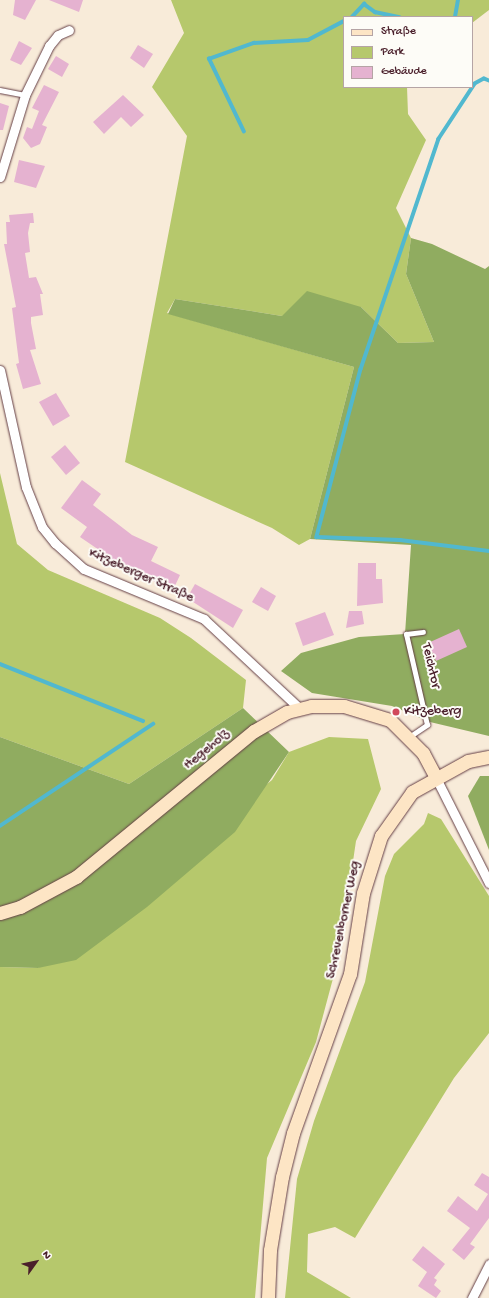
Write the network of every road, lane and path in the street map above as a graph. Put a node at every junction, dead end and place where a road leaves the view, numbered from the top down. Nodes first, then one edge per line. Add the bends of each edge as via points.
1 (69, 30) dead end
2 (0, 90) edge
3 (25, 95) junction
4 (0, 177) edge
5 (0, 376) edge
6 (423, 632) dead end
7 (299, 708) junction
8 (409, 737) junction
9 (489, 757) edge
10 (435, 776) junction
11 (489, 884) edge
12 (0, 913) edge
13 (489, 1264) edge
14 (268, 1298) edge
15 (472, 1298) edge

1 - 3 street via 58,35 50,46
2 - 3 lane
3 - 4 street
5 - 7 street, Kitzeberger Straße via 26,487 42,527 55,543 84,569 204,619
6 - 8 lane, Teichtor via 406,634 426,724
7 - 8 street, Hegeholz via 344,706 373,713 390,720
7 - 12 street, Hegeholz via 254,731 76,877 20,908
8 - 10 street, Hegeholz
9 - 10 street via 468,761
10 - 11 street
10 - 14 street, Schrevenborner Weg via 412,792 392,816 369,871 350,974 293,1132 282,1177 270,1250
13 - 15 street

